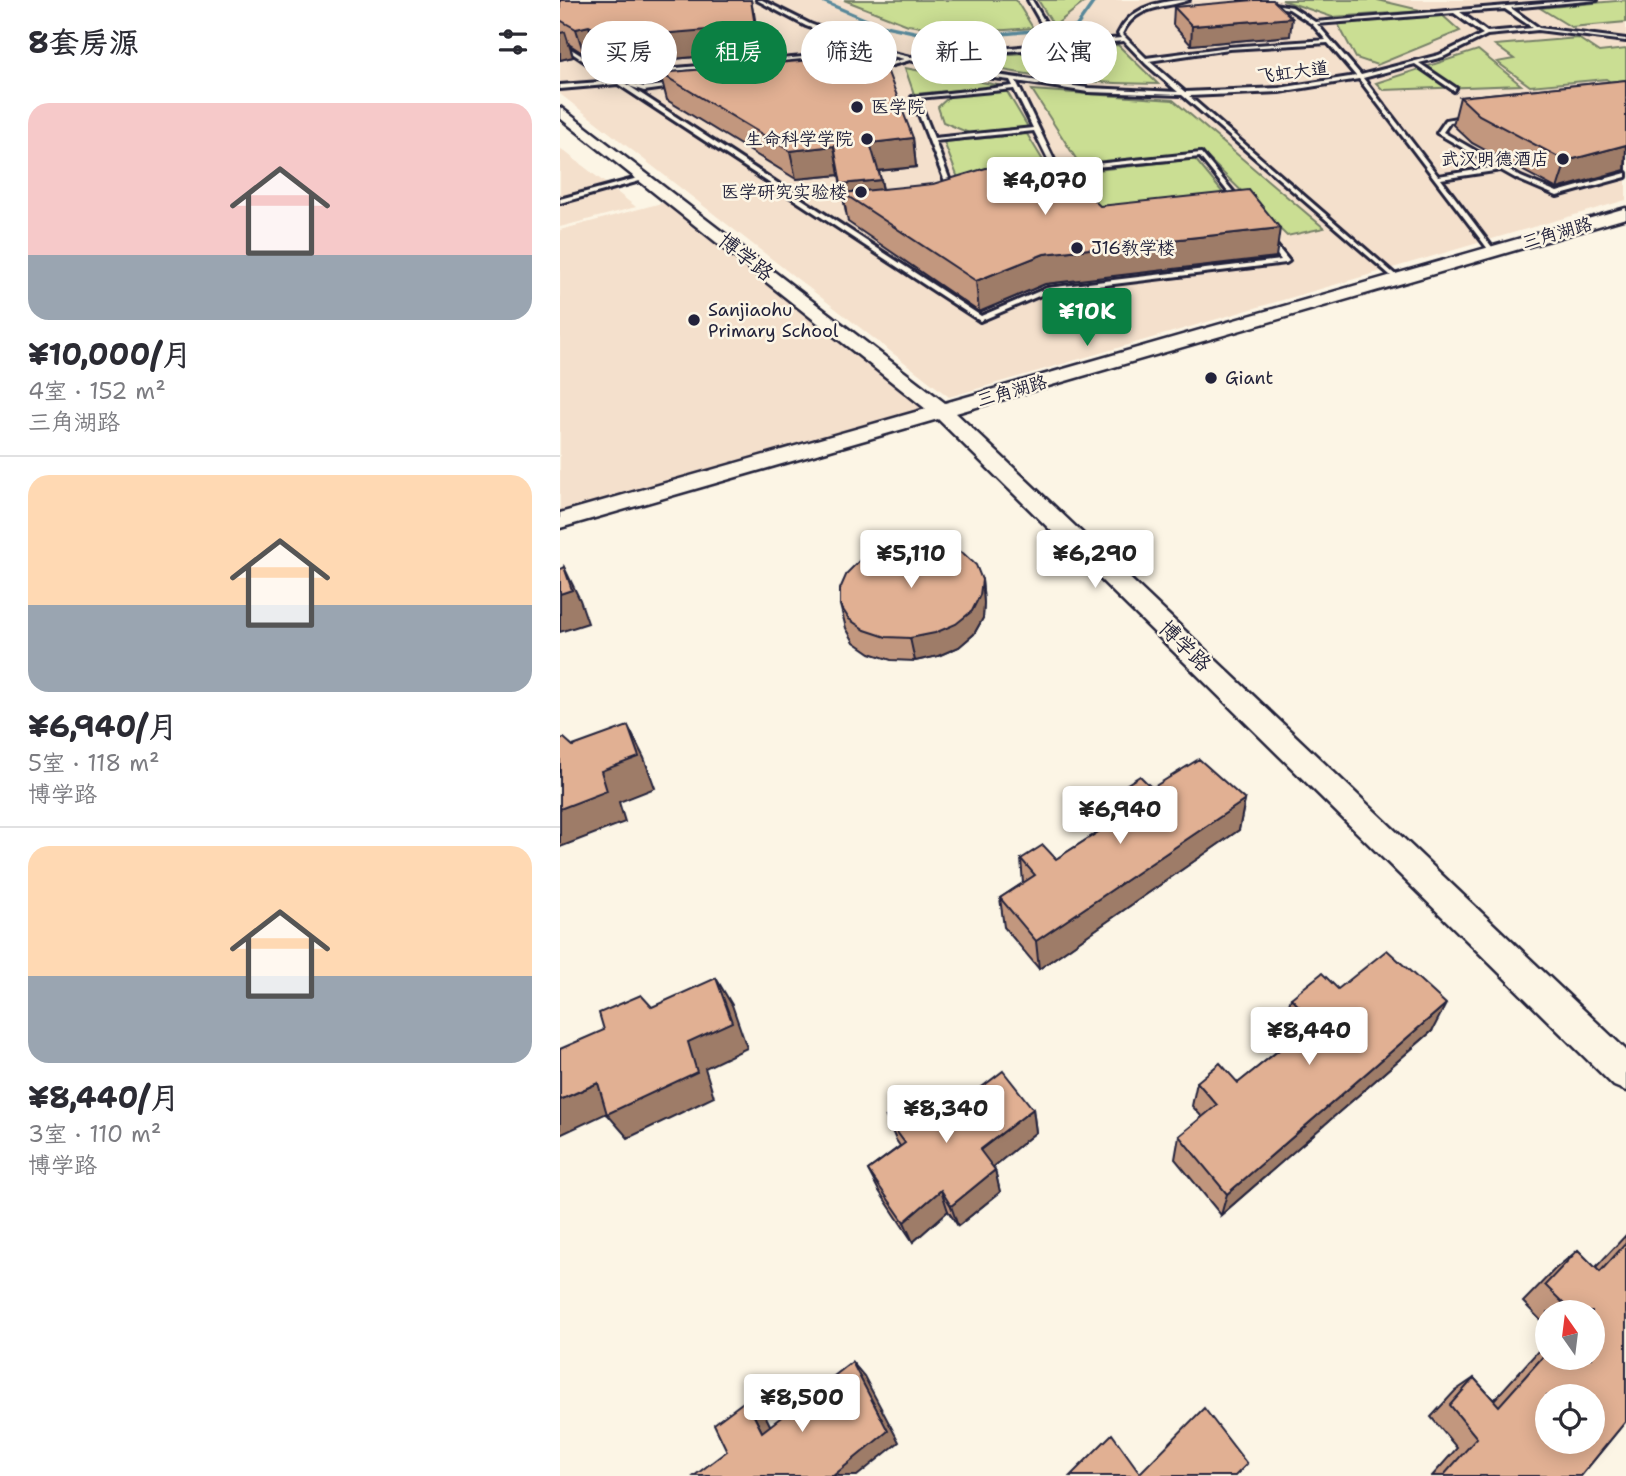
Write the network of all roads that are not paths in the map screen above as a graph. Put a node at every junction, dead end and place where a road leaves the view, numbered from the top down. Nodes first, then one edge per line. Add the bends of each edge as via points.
1 (759, 0) edge
2 (1030, 0) edge
3 (1188, 0) edge
4 (1242, 0) edge
5 (1595, 0) edge
6 (1506, 7) junction
7 (1456, 12) junction
8 (801, 21) edge
9 (1042, 21) edge
10 (1314, 23) junction
11 (1538, 29) junction
12 (1486, 34) junction
13 (1125, 39) junction
14 (1117, 40) edge
15 (1626, 40) edge
16 (1331, 41) junction
17 (560, 43) edge
18 (1021, 48) edge
19 (897, 56) edge
20 (581, 57) edge
21 (801, 58) edge
22 (908, 59) junction
23 (1146, 60) junction
24 (897, 62) edge
25 (1416, 62) junction
26 (677, 69) edge
27 (1360, 77) junction
28 (1012, 79) junction
29 (595, 84) edge
30 (622, 84) edge
31 (626, 84) edge
32 (686, 85) edge
33 (560, 87) edge
34 (1015, 87) junction
35 (1454, 89) dead end
36 (1187, 94) junction
37 (560, 111) edge
38 (1474, 117) edge
39 (1036, 129) junction
40 (931, 140) junction
41 (1503, 169) junction
42 (1056, 170) junction
43 (1042, 172) edge
44 (1626, 175) edge
45 (645, 178) junction
46 (1437, 178) junction
47 (961, 181) edge
48 (947, 183) junction
49 (935, 186) edge
50 (560, 201) edge
51 (1243, 207) edge
52 (1626, 213) edge
53 (841, 218) edge
54 (829, 220) junction
55 (1260, 229) edge
56 (1493, 252) junction
57 (1397, 279) junction
58 (942, 411) junction
59 (560, 521) edge
60 (1626, 1074) edge

1 - 8 lane, 飞虹大道
2 - 9 lane
3 - 13 lane via 1131,15 1120,34
4 - 10 lane via 1290,8
5 - 6 lane
6 - 7 lane
6 - 11 lane
7 - 10 lane
7 - 12 lane
10 - 16 lane
11 - 12 lane, 飞虹大道
11 - 15 lane, 飞虹大道
12 - 25 lane, 飞虹大道 via 1441,56
13 - 14 lane
13 - 23 lane
16 - 23 lane
16 - 27 lane
17 - 20 lane
18 - 22 lane
19 - 22 lane, 飞虹大道
21 - 26 lane
22 - 24 lane
22 - 28 lane, 飞虹大道
23 - 36 lane
25 - 27 lane, 飞虹大道
25 - 35 lane
27 - 36 lane, 飞虹大道 via 1279,90
27 - 46 lane
28 - 34 lane
28 - 36 lane, 飞虹大道 via 1088,90
29 - 33 lane
30 - 54 lane
31 - 32 lane via 644,89
34 - 39 lane
34 - 40 lane via 915,97
36 - 57 lane
37 - 45 street, 博学路
38 - 41 lane via 1448,121 1440,133
39 - 40 lane
39 - 42 lane
40 - 48 lane
41 - 44 lane via 1557,194
41 - 46 lane
42 - 43 lane
42 - 51 lane via 1201,155
45 - 50 lane via 568,195
45 - 58 street, 博学路
46 - 56 lane
47 - 48 lane
48 - 49 lane
52 - 56 street, 三角湖路
53 - 54 lane
54 - 55 lane via 980,319 1047,290 1286,261
56 - 57 street, 三角湖路
57 - 58 street, 三角湖路
58 - 59 street, 三角湖路
58 - 60 street, 博学路

